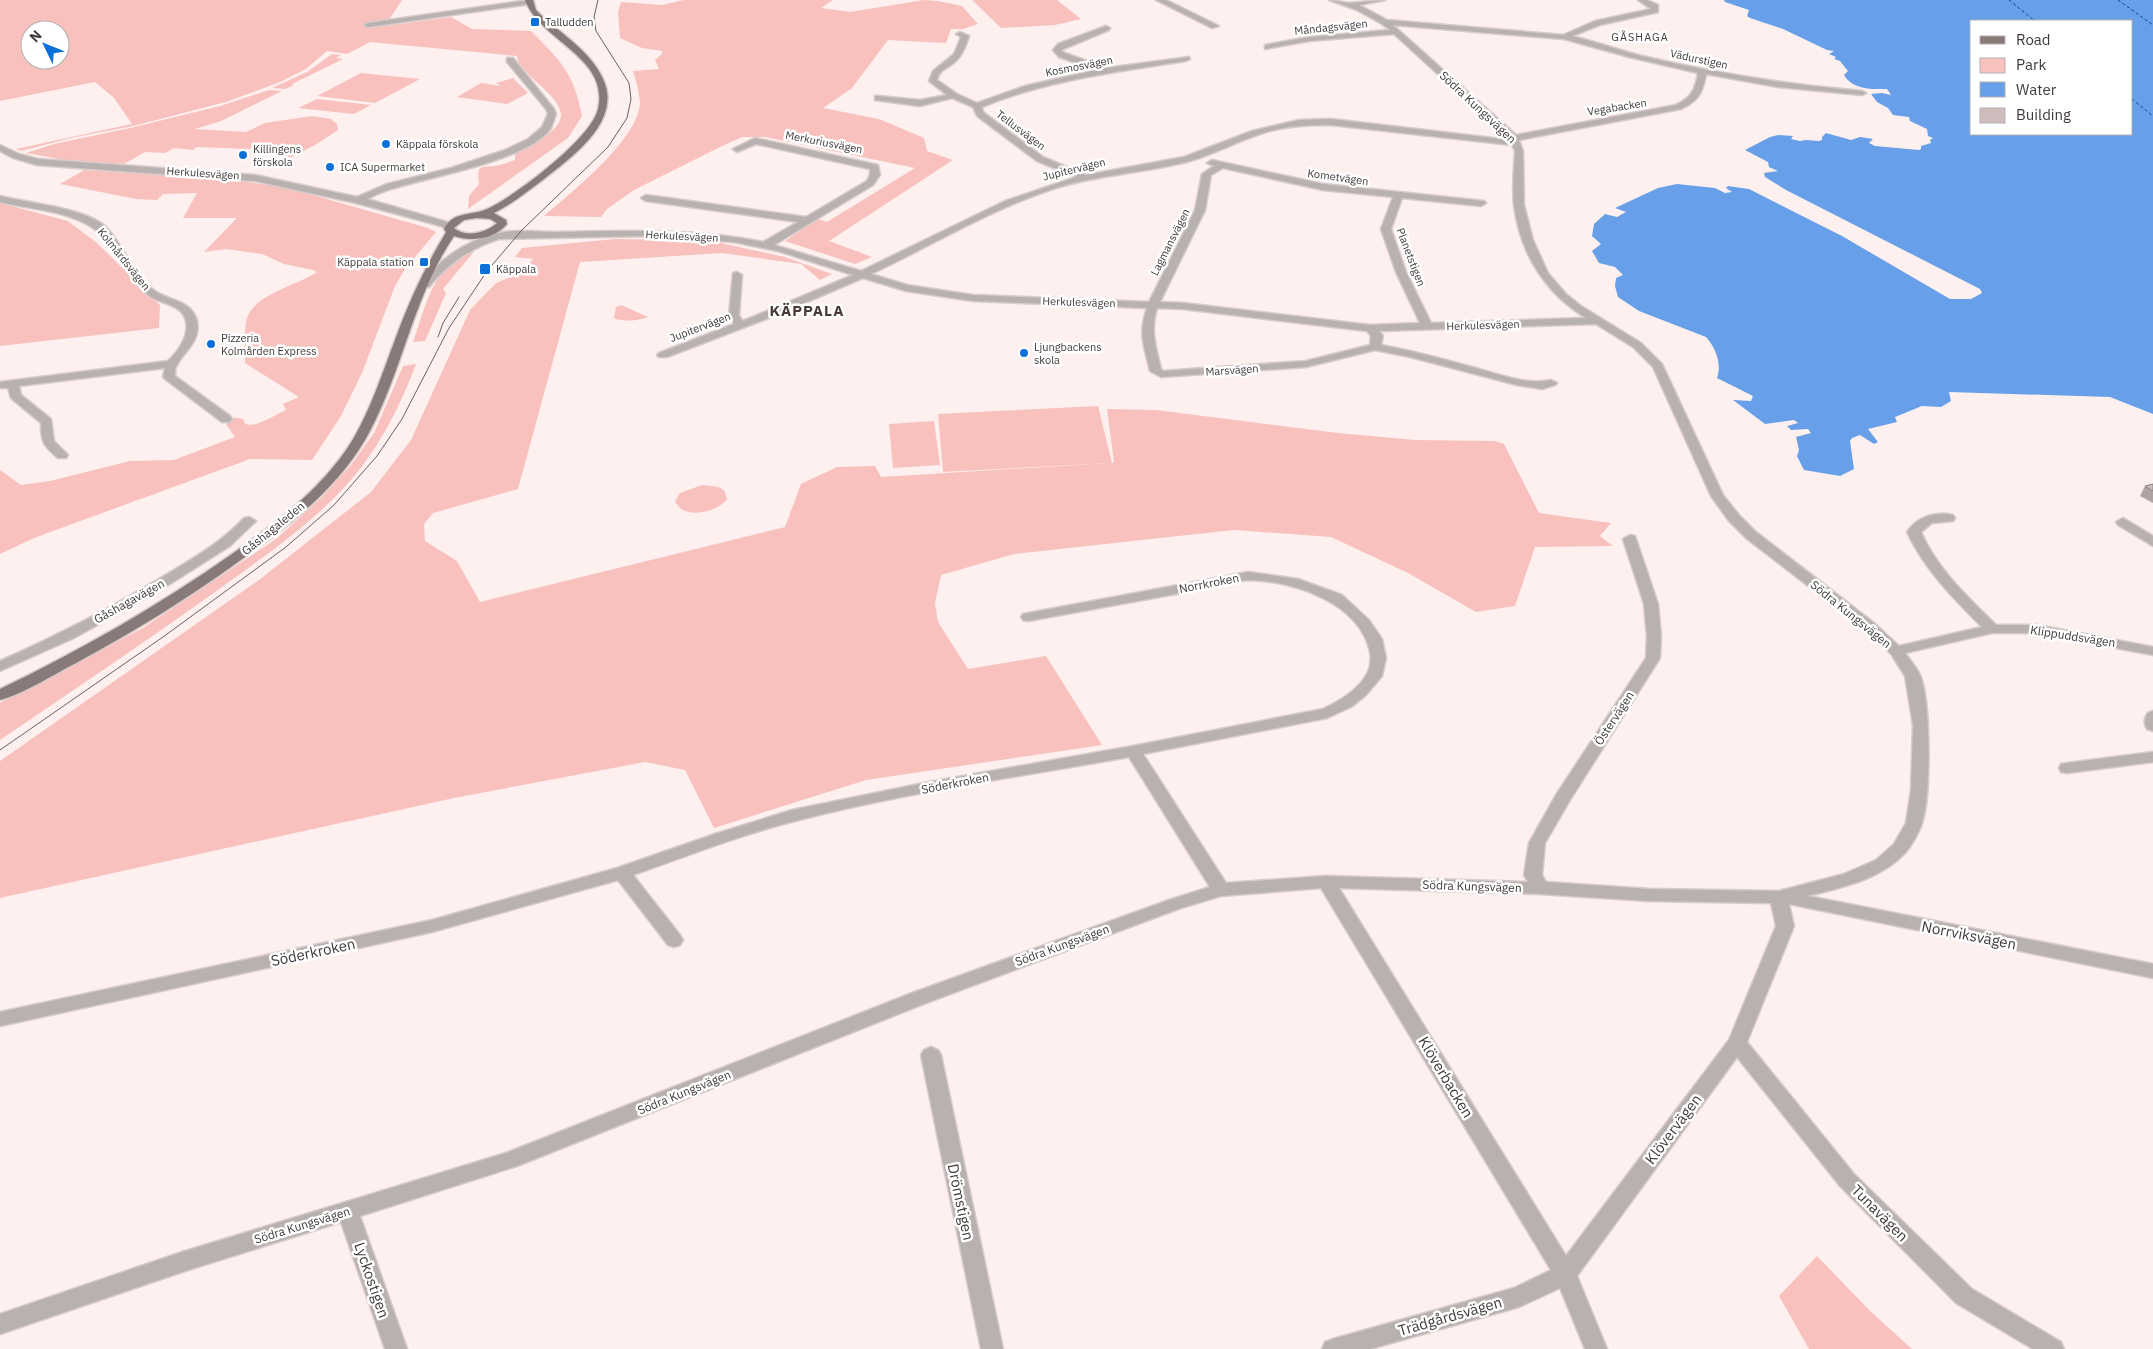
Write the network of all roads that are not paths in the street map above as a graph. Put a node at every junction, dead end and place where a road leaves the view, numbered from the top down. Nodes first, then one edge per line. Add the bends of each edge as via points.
1 (1160, 0) edge
2 (1333, 0) edge
3 (1381, 0) edge
4 (1642, 0) edge
5 (530, 1) edge
6 (1350, 4) junction
7 (1385, 22) junction
8 (368, 25) dead end
9 (1215, 26) dead end
10 (1106, 28) dead end
11 (1396, 32) junction
12 (960, 34) dead end
13 (1564, 37) junction
14 (1268, 47) dead end
15 (1186, 59) dead end
16 (510, 60) dead end
17 (1108, 72) junction
18 (1702, 73) junction
19 (1862, 93) dead end
20 (952, 96) junction
21 (878, 98) dead end
22 (978, 106) junction
23 (1515, 140) junction
24 (0, 148) edge
25 (737, 149) dead end
26 (16, 156) junction
27 (1194, 156) junction
28 (0, 160) edge
29 (1220, 166) junction
30 (1083, 177) junction
31 (530, 184) junction
32 (1398, 196) junction
33 (646, 198) dead end
34 (0, 199) edge
35 (358, 200) junction
36 (1481, 203) dead end
37 (405, 213) junction
38 (477, 215) junction
39 (464, 218) junction
40 (805, 220) junction
41 (502, 221) junction
42 (450, 230) junction
43 (567, 233) junction
44 (480, 234) junction
45 (498, 236) junction
46 (766, 245) junction
47 (437, 260) junction
48 (861, 274) junction
49 (737, 275) dead end
50 (425, 285) junction
51 (1152, 305) junction
52 (1598, 321) junction
53 (741, 325) junction
54 (1426, 327) junction
55 (1370, 328) junction
56 (1375, 346) junction
57 (663, 355) dead end
58 (171, 364) junction
59 (13, 383) junction
60 (1551, 383) dead end
61 (0, 385) edge
62 (226, 419) dead end
63 (62, 455) dead end
64 (1948, 518) dead end
65 (249, 521) dead end
66 (2123, 522) dead end
67 (1630, 539) dead end
68 (2153, 542) edge
69 (1028, 617) dead end
70 (1992, 628) junction
71 (1896, 651) junction
72 (2153, 651) edge
73 (0, 668) edge
74 (0, 695) edge
75 (2153, 716) edge
76 (2153, 726) edge
77 (1133, 751) junction
78 (2153, 757) edge
79 (2067, 768) dead end
80 (622, 873) junction
81 (1326, 882) junction
82 (1540, 888) junction
83 (1221, 890) junction
84 (1782, 897) junction
85 (674, 940) dead end
86 (2153, 971) edge
87 (0, 1019) edge
88 (1737, 1043) junction
89 (931, 1055) dead end
90 (348, 1211) junction
91 (1564, 1274) junction
92 (0, 1324) edge
93 (396, 1349) edge
94 (992, 1349) edge
95 (1333, 1349) edge
96 (1596, 1349) edge
97 (2053, 1349) edge

1 - 9 street
2 - 6 street, Södra Kungsvägen
3 - 6 street
4 - 13 street via 1655,10 1598,23
5 - 8 street
5 - 31 main road, Gåshagaleden via 539,18 586,59 602,85 604,99 597,123 589,135
6 - 7 street, Södra Kungsvägen
7 - 11 street, Södra Kungsvägen
7 - 13 street, Vädurstigen
10 - 17 street via 1057,50 1062,55
11 - 14 street, Måndagsvägen via 1309,39
11 - 23 street, Södra Kungsvägen
12 - 20 street, Tellusvägen via 965,36 957,56 937,70 933,81
13 - 18 street, Vädurstigen
15 - 17 street, Kosmosvägen
16 - 35 street via 551,110 550,122 540,134 495,158 389,187
17 - 22 street, Kosmosvägen via 1041,85
18 - 19 street, Vädurstigen
18 - 23 street, Vegabacken via 1696,98 1678,107
20 - 21 street via 920,102
20 - 22 street, Tellusvägen
22 - 30 street, Tellusvägen via 980,114 1040,159
23 - 27 street, Jupitervägen via 1302,122 1260,131
23 - 52 street, Södra Kungsvägen via 1519,151 1519,205 1528,240 1543,274 1562,296
24 - 26 street, Herkulesvägen
25 - 40 street, Merkuriusvägen via 754,141 875,167 870,183
26 - 28 street
26 - 35 street, Herkulesvägen via 51,163 255,178
27 - 29 street, Kometvägen
27 - 30 street, Jupitervägen via 1157,166
29 - 32 street, Kometvägen via 1323,187
29 - 51 street, Lagmansvägen via 1207,174 1200,210
30 - 48 street, Jupitervägen via 1013,200
31 - 38 main road, Gåshagaleden via 497,208
31 - 41 main road, Gåshagaleden
32 - 36 street, Kometvägen
32 - 54 street, Planetstigen via 1386,229
33 - 40 street
34 - 58 street, Kolmårdsvägen via 84,218 102,228 149,290 181,306 190,315 192,328 188,345
35 - 37 street, Herkulesvägen
37 - 39 street, Herkulesvägen
37 - 42 street, Herkulesvägen via 444,224
38 - 39 main road, Gåshagaleden
38 - 41 main road, Gåshagaleden
39 - 42 main road, Gåshagaleden via 454,222
40 - 46 street, Merkuriusvägen
41 - 43 street, Herkulesvägen via 508,228
41 - 44 main road, Gåshagaleden via 497,229
42 - 44 main road via 460,235
42 - 47 main road, Gåshagaleden
43 - 45 street, Herkulesvägen
43 - 46 street, Herkulesvägen via 671,234
44 - 45 street, Herkulesvägen
44 - 47 main road, Gåshagaleden
45 - 50 street, Herkulesvägen via 461,253
46 - 48 street, Herkulesvägen
47 - 50 main road, Gåshagaleden
48 - 51 street, Herkulesvägen via 906,288 951,296
48 - 53 street, Jupitervägen
49 - 53 street via 734,316
50 - 74 main road, Gåshagaleden via 370,419 349,454 312,496 248,549 173,600 76,657
51 - 55 street, Herkulesvägen via 1204,307
51 - 56 street, Marsvägen via 1147,322 1149,343 1155,368 1161,374 1306,364
52 - 54 street, Herkulesvägen
52 - 71 street, Södra Kungsvägen via 1637,345 1658,366 1717,496 1734,518
53 - 57 street, Jupitervägen
54 - 55 street, Herkulesvägen
55 - 56 street via 1377,336
56 - 60 street, Marsvägen via 1524,384 1542,386
58 - 59 street
58 - 62 street via 169,377
59 - 61 street
59 - 63 street via 15,396 47,422 48,444
64 - 70 street via 1927,519 1914,532 1924,554 1954,591
65 - 73 street, Gåshagavägen via 240,533 170,578
66 - 68 street
67 - 82 street, Östervägen via 1651,604 1653,658 1562,798 1537,843 1533,875
69 - 77 street, Norrkroken via 1248,576 1293,582 1337,598 1364,623 1375,639 1379,658 1374,676 1346,704 1327,713
70 - 71 street, Klippuddsvägen
70 - 72 street, Klippuddsvägen via 2037,629
71 - 84 street, Södra Kungsvägen via 1913,676 1921,725 1919,790 1914,823 1900,848 1882,864 1849,879
75 - 76 street
77 - 80 street, Söderkroken via 924,788 792,816
77 - 83 street
78 - 79 street
80 - 85 street
80 - 87 street, Söderkroken via 432,926
81 - 82 street, Södra Kungsvägen
81 - 83 street, Södra Kungsvägen
81 - 91 street, Klöverbacken
82 - 84 street, Södra Kungsvägen
83 - 90 street, Södra Kungsvägen via 919,998 510,1160
84 - 86 street, Norrviksvägen
84 - 88 street, Klövervägen via 1784,926
88 - 91 street, Klövervägen
88 - 97 street, Tunavägen via 1847,1180 1964,1296
89 - 94 street, Drömstigen
90 - 92 street, Södra Kungsvägen via 182,1262
90 - 93 street, Lyckostigen
91 - 95 street, Trädgårdsvägen via 1519,1297
91 - 96 street

